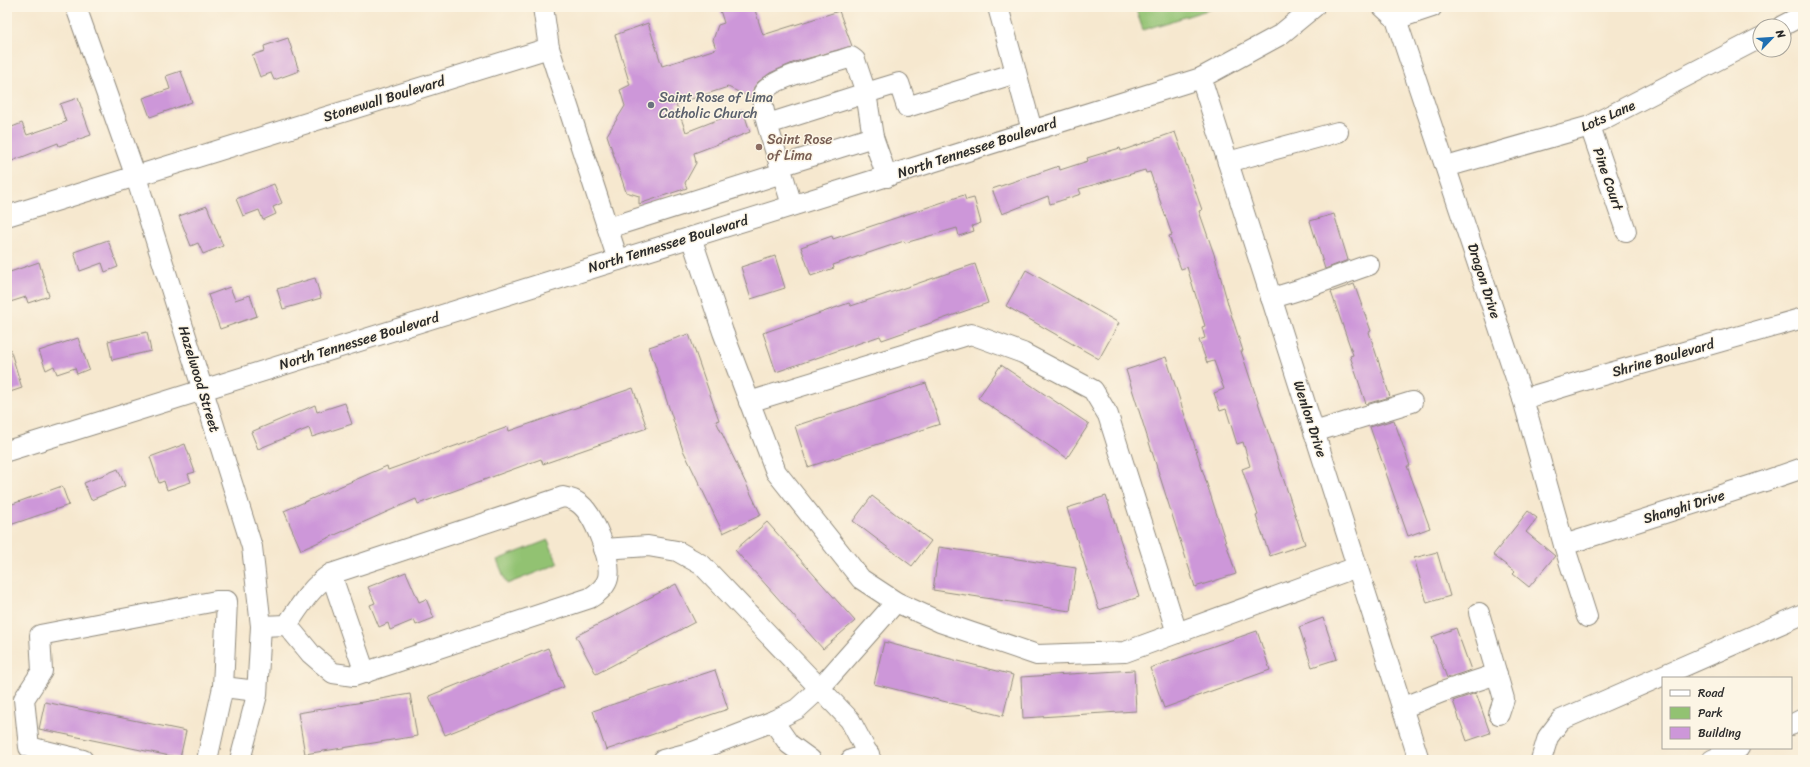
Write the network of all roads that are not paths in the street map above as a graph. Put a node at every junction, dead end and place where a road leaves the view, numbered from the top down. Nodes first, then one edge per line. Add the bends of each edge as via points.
1 (76, 7) edge
2 (543, 7) edge
3 (998, 7) edge
4 (1314, 7) edge
5 (1432, 7) edge
6 (1389, 13) edge
7 (1803, 15) edge
8 (1792, 21) edge
9 (1752, 42) edge
10 (550, 48) junction
11 (1016, 73) junction
12 (1201, 78) junction
13 (866, 93) junction
14 (768, 124) junction
15 (1590, 126) junction
16 (1032, 130) junction
17 (1338, 132) dead end
18 (873, 137) junction
19 (1228, 162) junction
20 (1446, 167) junction
21 (781, 170) junction
22 (136, 177) junction
23 (887, 177) junction
24 (792, 205) junction
25 (7, 216) edge
26 (608, 228) junction
27 (1626, 232) dead end
28 (691, 237) junction
29 (618, 260) junction
30 (1369, 265) dead end
31 (1271, 298) junction
32 (1803, 318) edge
33 (202, 390) junction
34 (1523, 399) junction
35 (750, 402) junction
36 (1412, 402) dead end
37 (1314, 432) junction
38 (7, 451) edge
39 (1803, 468) edge
40 (1564, 545) junction
41 (604, 549) junction
42 (1357, 567) junction
43 (331, 574) junction
44 (896, 602) junction
45 (1479, 613) dead end
46 (1803, 614) edge
47 (1587, 617) dead end
48 (287, 625) junction
49 (260, 626) junction
50 (1177, 633) junction
51 (365, 672) junction
52 (1497, 674) junction
53 (223, 687) junction
54 (820, 688) junction
55 (257, 692) junction
56 (1402, 708) junction
57 (1499, 714) dead end
58 (1803, 720) edge
59 (773, 721) junction
60 (1792, 725) edge
61 (1737, 749) edge
62 (864, 758) edge
63 (83, 760) edge
64 (207, 760) edge
65 (240, 760) edge
66 (666, 760) edge
67 (811, 760) edge
68 (1419, 760) edge
69 (1541, 760) edge
70 (1712, 760) edge

1 - 22 street, Hazelwood Street
2 - 10 street
3 - 11 street
4 - 12 street, North Tennessee Boulevard via 1280,35
5 - 6 street
6 - 20 street, Dragon Drive
7 - 8 street
9 - 15 street, Lots Lane
10 - 22 street, Stonewall Boulevard
10 - 26 street
11 - 13 street via 906,107 899,83
11 - 16 street
12 - 16 street, North Tennessee Boulevard
12 - 19 street, Wenlon Drive
13 - 14 street
13 - 14 street via 855,60 851,57 766,88 762,106
13 - 18 street
14 - 21 street
15 - 20 street, Lots Lane
15 - 27 street, Pine Court
16 - 23 street, North Tennessee Boulevard
17 - 19 street
18 - 21 street
18 - 23 street
19 - 31 street, Wenlon Drive
20 - 34 street, Dragon Drive
21 - 24 street
21 - 26 street
22 - 25 street, Stonewall Boulevard
22 - 33 street, Hazelwood Street
23 - 24 street, North Tennessee Boulevard
24 - 28 street, North Tennessee Boulevard
26 - 29 street
28 - 29 street, North Tennessee Boulevard
28 - 35 street
29 - 33 street, North Tennessee Boulevard
30 - 31 street via 1296,292
31 - 37 street, Wenlon Drive
32 - 34 street, Shrine Boulevard
33 - 38 street, North Tennessee Boulevard
33 - 49 street, Hazelwood Street via 252,547
34 - 40 street, Dragon Drive
35 - 44 street via 776,472 861,579
35 - 50 street via 971,334 1023,353 1093,390 1108,415
36 - 37 street
37 - 42 street, Wenlon Drive
39 - 40 street, Shanghi Drive
40 - 47 street, Dragon Drive
41 - 43 street via 591,519 581,505 563,497
41 - 51 street via 608,563 608,578 600,591 590,598
41 - 54 street via 648,546 677,551 702,565
42 - 50 street
42 - 56 street, Wenlon Drive
43 - 48 street via 320,581 305,598
43 - 51 street
44 - 50 street via 940,622 1037,655 1124,652
44 - 54 street
45 - 52 street
46 - 69 street via 1561,720 1548,737
48 - 49 street
48 - 51 street via 312,654 333,673 354,676
49 - 55 street, Hazelwood Street
52 - 56 street
52 - 57 street via 1504,698
53 - 55 street
53 - 63 street via 227,601 40,635 42,671 24,699 29,747
53 - 64 street
54 - 59 street via 797,708
54 - 62 street via 850,720
55 - 65 street, Hazelwood Street
56 - 68 street, Wenlon Drive
58 - 60 street
59 - 66 street
59 - 67 street via 789,744
61 - 70 street

